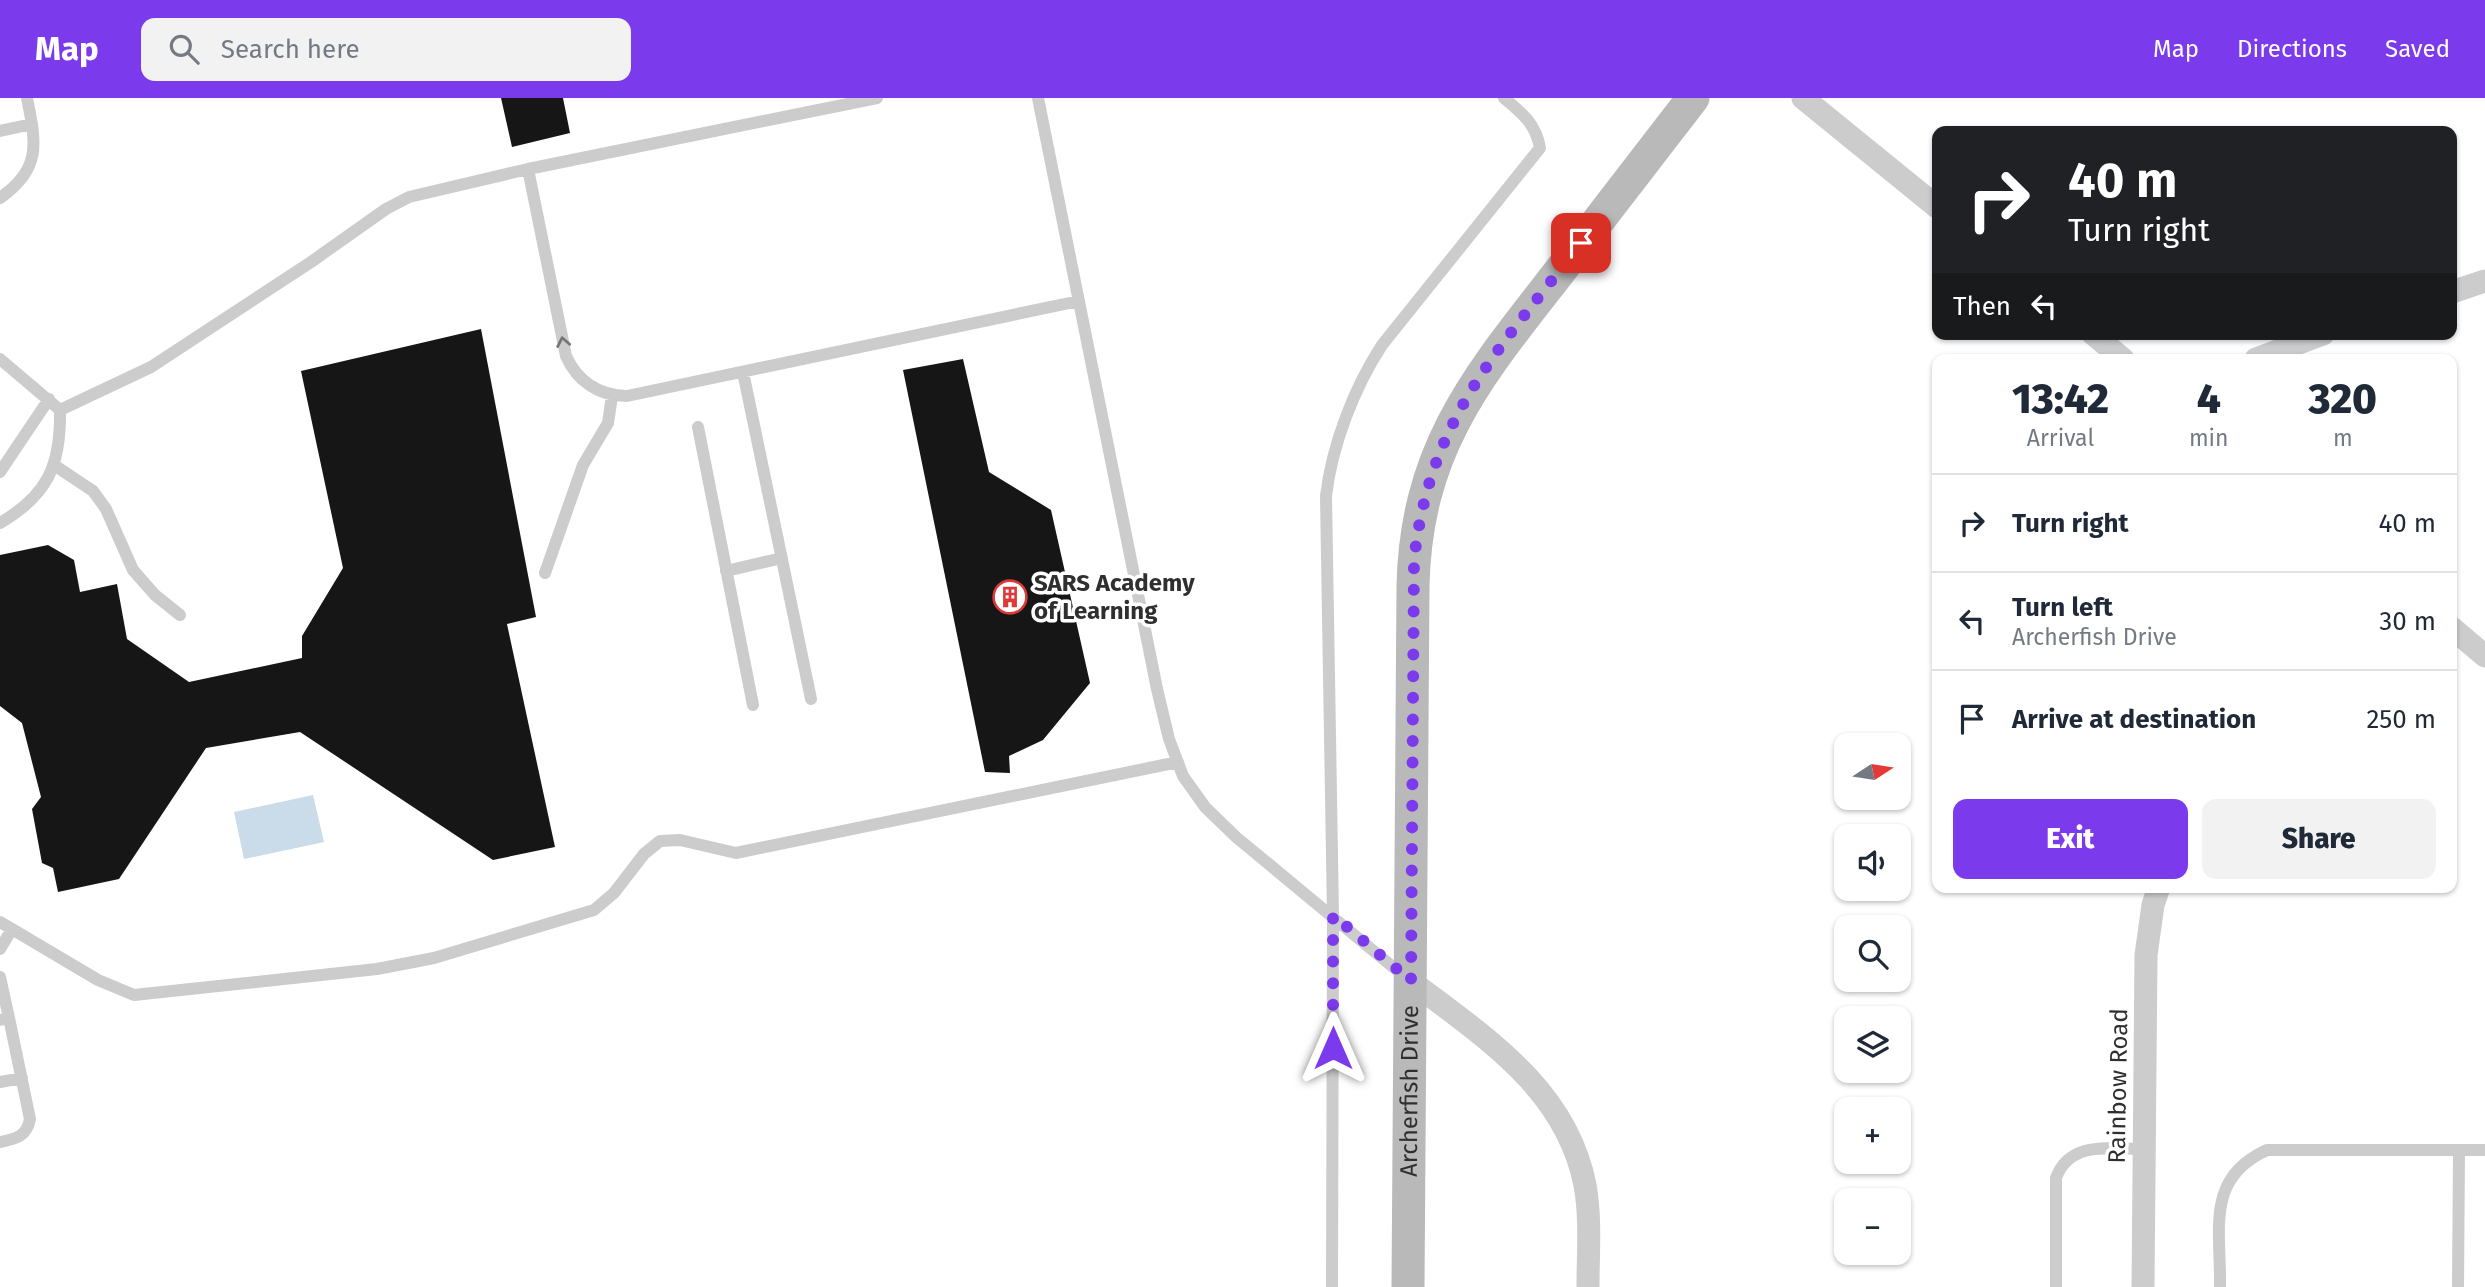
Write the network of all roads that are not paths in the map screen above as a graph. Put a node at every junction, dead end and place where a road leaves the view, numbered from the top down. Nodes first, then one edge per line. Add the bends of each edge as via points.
1 (27, 98) edge
2 (877, 98) edge
3 (1038, 98) edge
4 (1503, 98) edge
5 (1693, 98) edge
6 (1803, 98) edge
7 (32, 124) junction
8 (0, 131) edge
9 (528, 169) junction
10 (0, 198) edge
11 (1932, 203) edge
12 (2485, 281) edge
13 (2457, 290) edge
14 (1079, 302) junction
15 (2100, 340) edge
16 (2307, 340) edge
17 (2117, 354) edge
18 (2269, 354) edge
19 (0, 359) edge
20 (743, 372) junction
21 (612, 396) junction
22 (49, 399) junction
23 (60, 410) junction
24 (698, 427) dead end
25 (54, 465) junction
26 (0, 472) edge
27 (0, 523) edge
28 (782, 558) junction
29 (726, 572) junction
30 (545, 573) dead end
31 (180, 615) dead end
32 (2457, 632) edge
33 (2485, 656) edge
34 (811, 699) dead end
35 (753, 705) dead end
36 (1178, 762) junction
37 (2157, 893) edge
38 (1333, 915) junction
39 (0, 922) edge
40 (12, 929) junction
41 (0, 948) edge
42 (0, 977) edge
43 (1411, 981) junction
44 (5, 1019) edge
45 (22, 1078) junction
46 (0, 1082) edge
47 (0, 1142) edge
48 (2144, 1149) junction
49 (2459, 1150) junction
50 (2485, 1150) edge
51 (1332, 1287) edge
52 (1408, 1287) edge
53 (1588, 1287) edge
54 (2056, 1287) edge
55 (2143, 1287) edge
56 (2220, 1287) edge
57 (2458, 1287) edge

1 - 7 lane
2 - 9 lane
3 - 14 lane
4 - 38 lane via 1528,118 1540,148 1382,345 1364,374 1329,475
5 - 43 street, Archerfish Drive via 1486,368 1451,422 1434,463 1414,561
6 - 11 street
7 - 8 lane
7 - 10 lane via 36,144 32,163
21 -> 9 lane via 581,380 566,356
9 - 23 lane via 397,201 151,367
12 - 13 street
14 - 20 lane
14 - 36 lane via 1157,689
15 - 17 street
16 - 18 street
19 - 22 lane
20 - 21 lane
20 - 28 lane
21 - 30 lane via 608,424 583,465
22 - 23 lane
22 - 26 lane
23 - 25 lane via 60,446
24 - 29 lane
25 - 27 lane via 34,498
25 - 31 lane via 93,491 133,569
28 - 29 lane
28 - 34 lane
29 - 35 lane
32 - 33 street
36 - 38 lane via 1193,792 1219,821
36 - 40 lane via 736,853 680,840 660,841 614,893 585,914 434,958 377,969 134,995 98,980
37 - 48 street, Rainbow Road via 2146,955
38 - 43 lane
38 - 51 lane
39 - 40 lane
40 - 41 lane
42 - 44 lane
43 - 52 street, Archerfish Drive
43 - 53 street via 1511,1058 1553,1107 1574,1147 1585,1185
44 - 45 lane
45 - 46 lane
45 - 47 lane via 28,1129 19,1138
48 - 54 lane via 2091,1148 2061,1165 2056,1178
48 - 55 street, Rainbow Road
49 - 50 lane
49 - 56 lane via 2267,1150 2246,1159 2225,1184 2221,1200
49 - 57 lane

